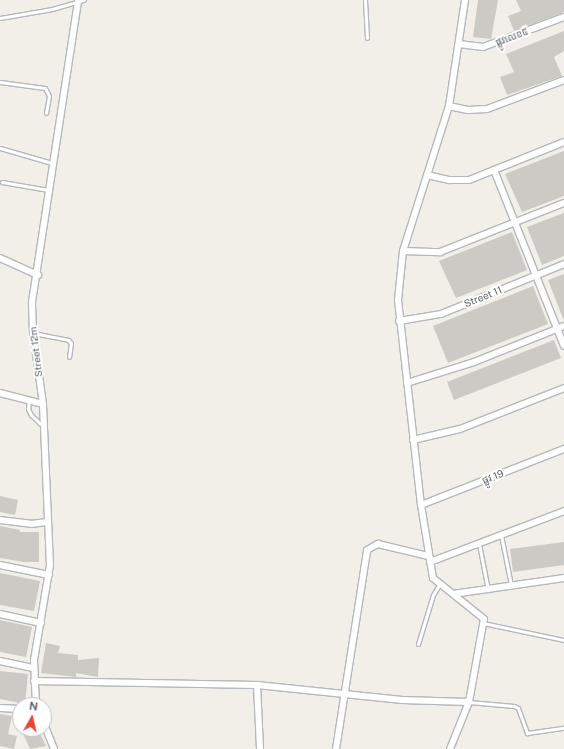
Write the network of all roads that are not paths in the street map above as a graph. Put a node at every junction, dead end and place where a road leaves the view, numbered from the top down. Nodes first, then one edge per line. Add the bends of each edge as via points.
1 (365, 0) edge
2 (464, 0) edge
3 (80, 1) edge
4 (564, 17) edge
5 (0, 18) edge
6 (367, 38) dead end
7 (459, 44) junction
8 (564, 80) edge
9 (0, 82) edge
10 (449, 106) junction
11 (46, 113) dead end
12 (564, 142) edge
13 (0, 148) edge
14 (54, 164) junction
15 (494, 170) junction
16 (427, 175) junction
17 (2, 182) dead end
18 (50, 190) junction
19 (564, 203) edge
20 (514, 223) junction
21 (403, 251) junction
22 (0, 258) edge
23 (564, 264) edge
24 (38, 275) junction
25 (536, 276) junction
26 (399, 322) junction
27 (564, 326) edge
28 (557, 328) junction
29 (33, 332) junction
30 (564, 346) edge
31 (69, 357) dead end
32 (407, 383) junction
33 (564, 388) edge
34 (0, 393) edge
35 (29, 400) junction
36 (43, 404) junction
37 (44, 426) junction
38 (413, 440) junction
39 (564, 449) edge
40 (421, 505) junction
41 (563, 513) edge
42 (0, 520) edge
43 (47, 522) junction
44 (501, 535) junction
45 (479, 544) junction
46 (429, 559) junction
47 (0, 565) edge
48 (49, 575) junction
49 (564, 578) edge
50 (439, 584) junction
51 (511, 585) junction
52 (488, 590) junction
53 (453, 594) junction
54 (0, 614) edge
55 (41, 623) junction
56 (483, 624) junction
57 (564, 640) edge
58 (418, 644) dead end
59 (0, 660) edge
60 (34, 668) junction
61 (34, 681) junction
62 (257, 685) junction
63 (344, 694) junction
64 (35, 697) edge
65 (468, 702) junction
66 (0, 708) edge
67 (12, 709) edge
68 (564, 728) edge
69 (49, 737) edge
70 (54, 749) edge
71 (260, 749) edge
72 (336, 749) edge
73 (450, 749) edge

1 - 6 lane
2 - 7 street
3 - 5 lane via 52,9
3 - 14 street, Street 12m
4 - 7 street, ផ្លូវលេខ៥ via 483,48
7 - 10 street
8 - 10 street via 487,109 468,110
9 - 11 lane via 45,88 49,96
10 - 16 street
12 - 15 street
13 - 14 lane
14 - 18 street, Street 12m
15 - 16 street via 469,180 449,180
15 - 20 street
16 - 21 street
17 - 18 lane
18 - 24 street, Street 12m
19 - 20 street
20 - 21 street via 440,252
20 - 25 street
21 - 26 street via 398,292
22 - 24 street
23 - 25 street, Street 11
24 - 29 street, Street 12m via 32,302
25 - 26 street, Street 11 via 441,314
25 - 28 street
26 - 32 street
27 - 28 street
28 - 30 street
28 - 32 street via 474,362
29 - 31 lane via 68,340 71,343
29 - 36 street, Street 12m
32 - 38 street
33 - 38 street via 460,430
34 - 35 street
35 - 36 street
35 - 37 lane via 28,410
36 - 37 street, Street 12m
37 - 43 street, Street 12m
38 - 40 street
39 - 40 street, ផ្លូវ 19
40 - 46 street
41 - 44 street
42 - 43 street via 31,524
43 - 48 street, Street 12m
44 - 45 street
44 - 51 lane
45 - 46 street
45 - 52 lane
46 - 50 street via 433,578
46 - 63 street via 378,544 367,550
47 - 48 street
48 - 55 street, Street 12m
49 - 51 street
50 - 53 street
50 - 58 lane via 433,595
51 - 52 street
52 - 53 street
53 - 56 street via 482,615
54 - 55 street
55 - 60 street, Street 12m
56 - 57 lane
56 - 65 street
59 - 60 street
60 - 61 street, Street 12m
61 - 62 street
61 - 64 street, Street 12m
62 - 63 street
62 - 71 street
63 - 65 street via 402,700
63 - 72 street
65 - 68 lane via 518,708 527,733
65 - 73 street
66 - 67 street
69 - 70 street

